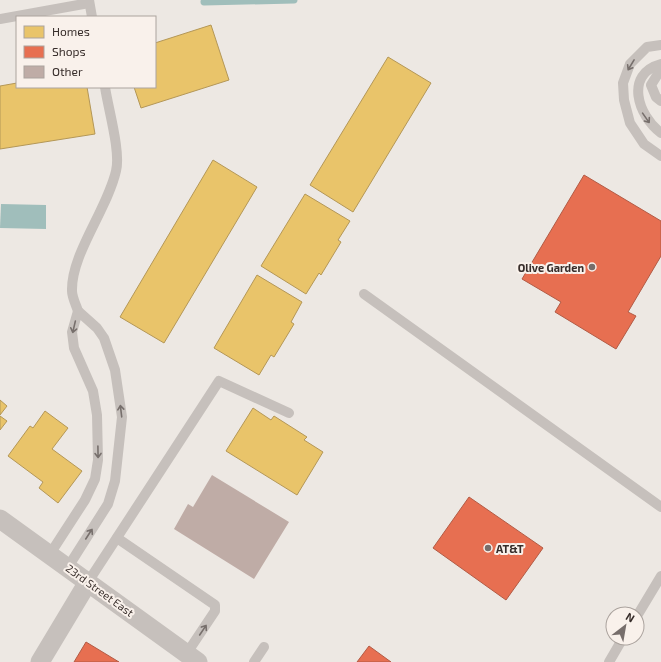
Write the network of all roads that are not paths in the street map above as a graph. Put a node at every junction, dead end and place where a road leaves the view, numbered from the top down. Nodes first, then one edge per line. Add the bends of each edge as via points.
1 (89, 2) edge
2 (92, 16) edge
3 (0, 19) edge
4 (661, 45) edge
5 (661, 64) edge
6 (661, 69) edge
7 (105, 88) edge
8 (661, 101) edge
9 (661, 132) edge
10 (661, 156) edge
11 (364, 294) dead end
12 (78, 311) junction
13 (289, 413) dead end
14 (661, 507) edge
15 (0, 519) edge
16 (117, 538) junction
17 (50, 554) junction
18 (68, 567) junction
19 (661, 576) edge
20 (88, 582) junction
21 (643, 606) edge
22 (619, 646) edge
23 (264, 647) dead end
24 (193, 658) edge
25 (40, 662) edge
26 (254, 662) edge
27 (609, 662) edge

1 - 2 lane
1 - 3 lane
4 -> 10 lane via 647,46 630,64 624,83 624,100 630,123 644,144
5 -> 9 lane via 652,67 642,78 637,91 641,110 653,127
6 - 8 lane via 651,85 656,97
7 - 12 lane via 117,170 106,201 74,268 72,292
11 - 14 lane
12 -> 17 lane via 72,332 74,348 93,392 97,415 98,460 95,479 85,500
18 -> 12 lane via 108,504 115,481 122,417 115,370 104,338
13 - 16 lane via 219,381
15 - 17 street, 23rd Street East
16 - 20 lane
24 -> 16 lane via 215,611 215,605
17 - 18 street, 23rd Street East
18 - 20 street, 23rd Street East
19 - 21 lane
20 - 24 street, 23rd Street East
20 - 25 street
22 - 27 lane
23 - 26 lane

